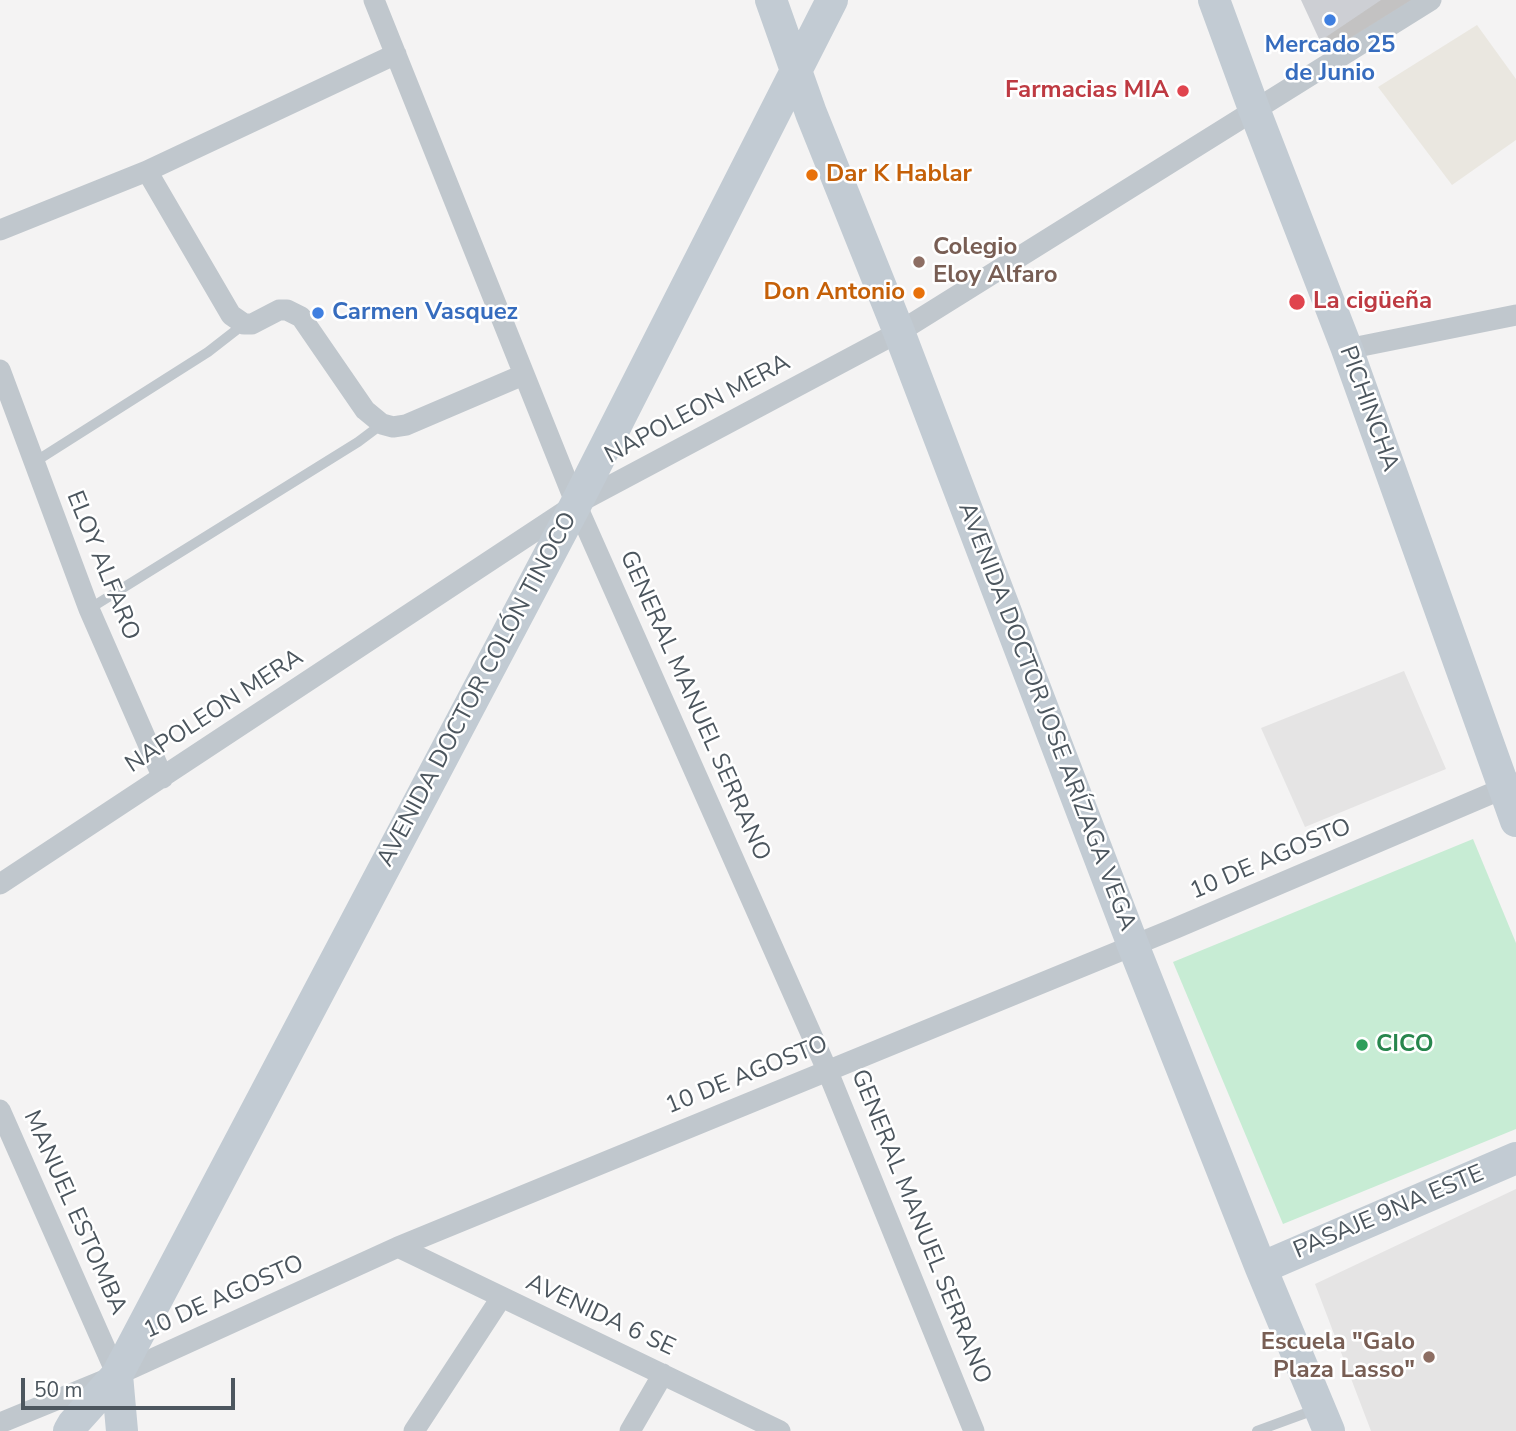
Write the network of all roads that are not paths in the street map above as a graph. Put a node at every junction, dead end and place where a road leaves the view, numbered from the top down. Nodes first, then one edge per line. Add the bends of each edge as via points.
1 (374, 0) edge
2 (771, 0) edge
3 (831, 0) edge
4 (1214, 0) edge
5 (1431, 0) edge
6 (396, 54) junction
7 (796, 68) junction
8 (1254, 109) junction
9 (147, 171) junction
10 (0, 230) edge
11 (1516, 315) edge
12 (244, 324) junction
13 (899, 332) junction
14 (1347, 349) junction
15 (0, 370) edge
16 (523, 375) junction
17 (382, 424) junction
18 (33, 463) junction
19 (576, 505) junction
20 (89, 609) junction
21 (163, 778) junction
22 (1510, 786) edge
23 (1516, 821) edge
24 (0, 884) edge
25 (1133, 945) junction
26 (828, 1072) junction
27 (0, 1110) edge
28 (1516, 1158) edge
29 (398, 1247) junction
30 (1261, 1268) junction
31 (501, 1298) junction
32 (663, 1374) junction
33 (117, 1375) junction
34 (1325, 1419) edge
35 (0, 1423) edge
36 (124, 1430) edge
37 (69, 1431) edge
38 (414, 1431) edge
39 (630, 1431) edge
40 (780, 1431) edge
41 (974, 1431) edge
42 (1257, 1431) edge

1 - 6 street, GENERAL MANUEL SERRANO
2 - 7 main road, AVENIDA DOCTOR JOSE ARÍZAGA VEGA
3 - 7 main road, AVENIDA DOCTOR COLÓN TINOCO
4 - 8 main road, PICHINCHA
5 - 8 street, NAPOLEON MERA
6 - 9 street
6 - 16 street, GENERAL MANUEL SERRANO
7 - 13 main road, AVENIDA DOCTOR JOSE ARÍZAGA VEGA
7 - 19 main road, AVENIDA DOCTOR COLÓN TINOCO
8 - 13 street, NAPOLEON MERA
8 - 14 main road, PICHINCHA
9 - 10 street
9 - 12 street via 231,315
11 - 14 street
12 - 17 street via 259,323 279,310 301,317 365,410
12 - 18 lane via 208,352
13 - 19 street, NAPOLEON MERA
13 - 25 main road, AVENIDA DOCTOR JOSE ARÍZAGA VEGA
14 - 22 main road, PICHINCHA
15 - 18 street, ELOY ALFARO
16 - 17 street via 406,425
16 - 19 street, GENERAL MANUEL SERRANO
17 - 20 lane
18 - 20 street, ELOY ALFARO
19 - 21 street, NAPOLEON MERA
19 - 26 street, GENERAL MANUEL SERRANO
19 - 33 main road, AVENIDA DOCTOR COLÓN TINOCO
20 - 21 street, ELOY ALFARO
21 - 24 street, NAPOLEON MERA
22 - 23 main road, PICHINCHA
22 - 25 street, 10 DE AGOSTO
25 - 26 street, 10 DE AGOSTO
25 - 30 main road, AVENIDA DOCTOR JOSE ARÍZAGA VEGA
26 - 29 street, 10 DE AGOSTO
26 - 41 street, GENERAL MANUEL SERRANO
27 - 33 street, MANUEL ESTOMBA
28 - 30 main road, PASAJE 9NA ESTE
29 - 31 street, AVENIDA 6 SE
29 - 33 street, 10 DE AGOSTO
30 - 34 main road, AVENIDA DOCTOR JOSE ARÍZAGA VEGA
31 - 32 street, AVENIDA 6 SE
31 - 38 street
32 - 39 street
32 - 40 street, AVENIDA 6 SE
33 - 35 street, 10 DE AGOSTO
33 - 36 main road
33 - 37 main road, AVENIDA DOCTOR COLÓN TINOCO
34 - 42 lane

